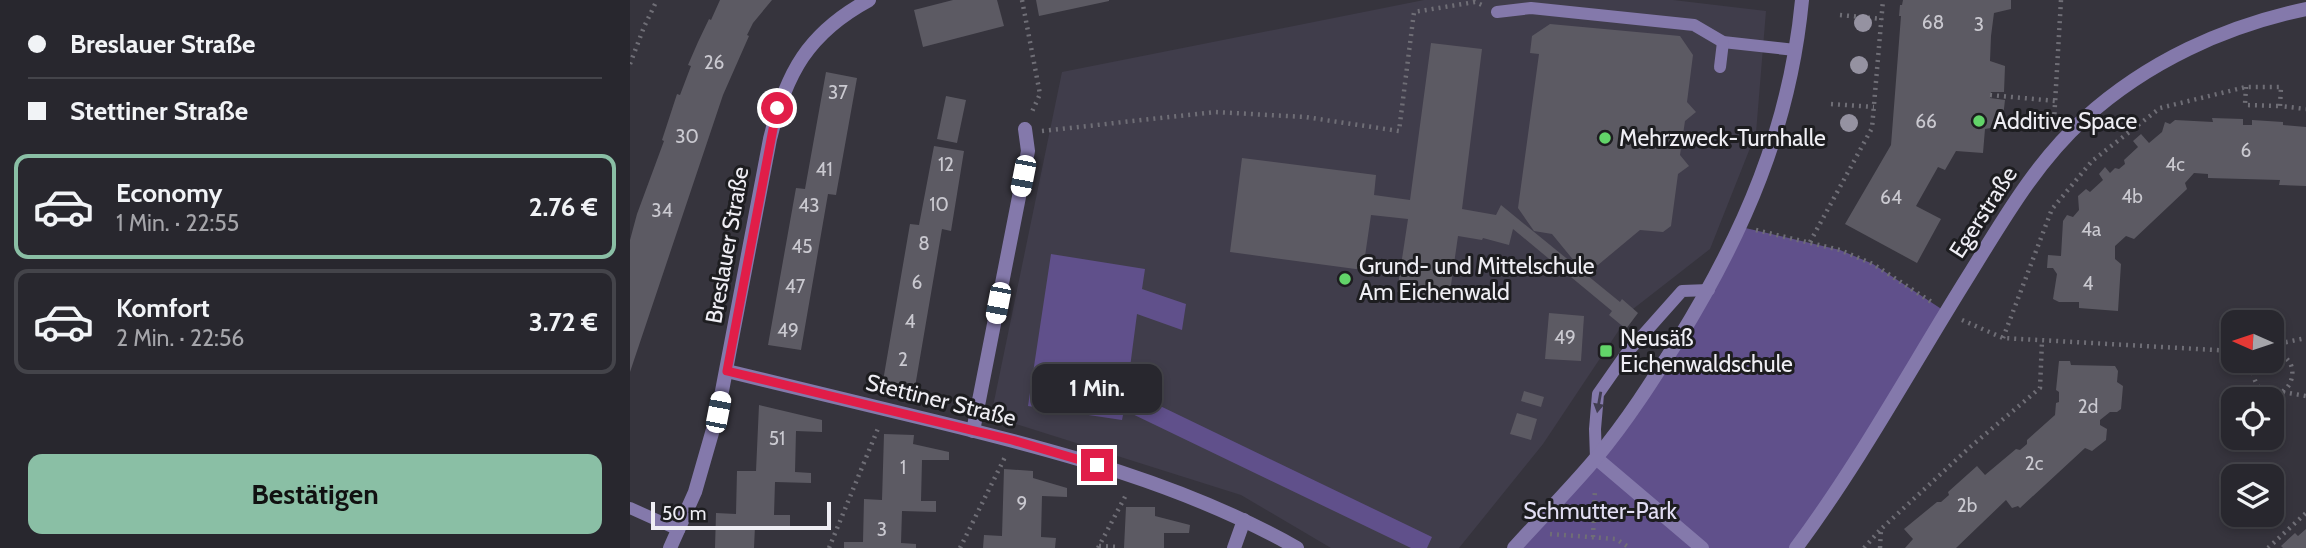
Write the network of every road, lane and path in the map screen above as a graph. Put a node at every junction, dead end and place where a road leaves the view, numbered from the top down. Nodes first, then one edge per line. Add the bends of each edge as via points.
1 (657, 0) edge
2 (869, 0) edge
3 (1022, 0) edge
4 (1802, 0) edge
5 (1883, 0) edge
6 (2061, 0) edge
7 (2306, 9) edge
8 (1497, 12) joint
9 (1840, 15) dead end
10 (1882, 19) junction
11 (1723, 42) junction
12 (1795, 50) junction
13 (630, 64) edge
14 (1720, 67) dead end
15 (2246, 87) junction
16 (1990, 95) dead end
17 (2056, 101) junction
18 (1831, 104) dead end
19 (2280, 106) junction
20 (1874, 107) junction
21 (2306, 109) edge
22 (1025, 129) junction
23 (2051, 154) junction
24 (1741, 227) junction
25 (1810, 242) junction
26 (1709, 290) junction
27 (1946, 312) junction
28 (2003, 338) junction
29 (2306, 338) edge
30 (2042, 341) junction
31 (2284, 341) edge
32 (2221, 350) edge
33 (2284, 356) edge
34 (727, 371) junction
35 (2284, 390) edge
36 (2284, 392) edge
37 (2306, 396) edge
38 (886, 410) junction
39 (974, 431) junction
40 (1012, 440) junction
41 (1596, 457) junction
42 (1136, 478) junction
43 (630, 508) edge
44 (2306, 513) edge
45 (1244, 520) junction
46 (1881, 529) junction
47 (678, 530) junction
48 (1528, 532) junction
49 (1593, 537) junction
50 (1099, 547) edge
51 (1119, 547) edge
52 (670, 548) edge
53 (829, 548) edge
54 (960, 548) edge
55 (1234, 548) edge
56 (1297, 548) edge
57 (1514, 548) edge
58 (1630, 548) edge
59 (1702, 548) edge
60 (1796, 548) edge
61 (1864, 548) edge
62 (1880, 548) edge
63 (2268, 548) edge

1 - 13 path
2 - 34 street, Breslauer Straße via 816,40 786,84 770,139
3 - 22 path via 1040,94
4 - 12 street
5 - 10 path
6 - 17 path
7 - 23 street, Egerstraße via 2205,41 2162,64 2111,96
8 - 11 lane via 1531,8 1694,25
8 - 22 path via 1475,2 1414,12 1399,131 1305,117 1215,112
9 - 10 path
10 - 20 path
11 - 12 lane
11 - 14 lane
12 - 24 street via 1775,140
15 - 19 path via 2245,105
15 - 19 path via 2281,87
15 - 28 path via 2160,108 2092,161 2052,209
16 - 17 path
17 - 23 path
18 - 20 path
19 - 21 path
20 - 25 path via 1872,128
22 - 39 street via 1028,151
23 - 27 street, Egerstraße via 2014,203
24 - 25 path
24 - 26 street
25 - 27 path via 1873,264
26 - 41 street via 1642,397
26 -> 41 lane via 1682,291 1626,354 1598,394
27 - 28 path
27 - 60 street, Egerstraße
28 - 30 path
29 - 31 path
30 - 32 path
30 - 46 path via 2040,388
33 - 35 path via 2294,370
34 - 38 street, Stettiner Straße
34 - 47 street, Breslauer Straße via 707,454
36 - 37 path
38 - 39 street, Stettiner Straße
38 - 53 path
39 - 40 street, Stettiner Straße
40 - 42 street, Stettiner Straße
40 - 54 path
41 - 48 street
41 - 49 path
41 - 59 street
42 - 45 street, Stettiner Straße
42 - 50 path
43 - 47 lane
44 - 63 path
45 - 55 street
45 - 56 street, Stettiner Straße
46 - 61 path
46 - 62 path
47 - 52 street, Breslauer Straße
48 - 49 path
48 - 57 street
49 - 58 path via 1616,539
50 - 51 path

